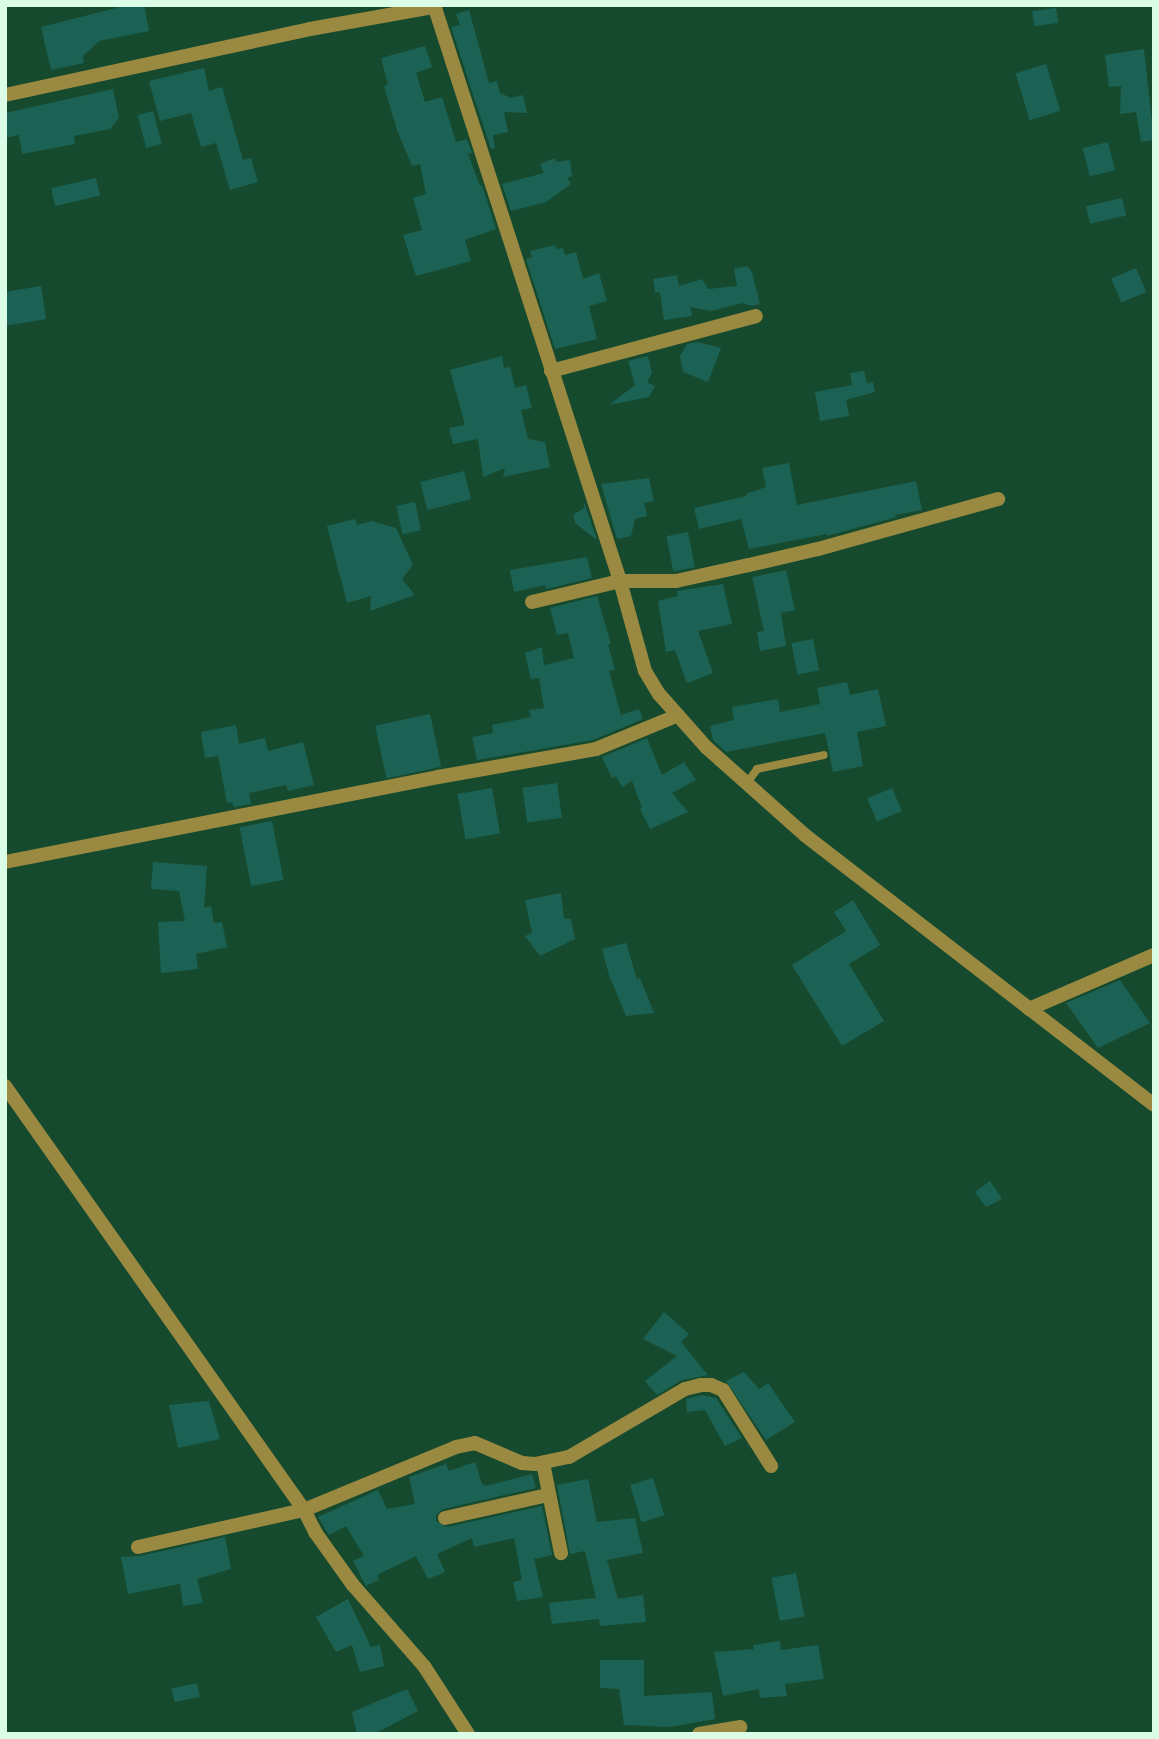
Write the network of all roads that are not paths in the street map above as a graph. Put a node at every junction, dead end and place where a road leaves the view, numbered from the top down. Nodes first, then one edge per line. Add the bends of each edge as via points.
1 (434, 6) edge
2 (5, 94) edge
3 (756, 316) dead end
4 (551, 371) junction
5 (998, 499) dead end
6 (620, 582) junction
7 (533, 602) dead end
8 (676, 716) junction
9 (824, 755) dead end
10 (747, 783) junction
11 (5, 862) edge
12 (1154, 955) edge
13 (1029, 1009) junction
14 (5, 1086) edge
15 (1154, 1105) edge
16 (542, 1463) junction
17 (772, 1466) dead end
18 (548, 1495) junction
19 (304, 1510) junction
20 (445, 1518) dead end
21 (138, 1547) dead end
22 (561, 1553) dead end
23 (740, 1727) dead end
24 (468, 1734) edge
25 (699, 1734) edge

1 - 2 street
1 - 4 street
3 - 4 street
4 - 6 street
5 - 6 street via 749,565 676,581
6 - 7 street
6 - 8 street via 645,671
8 - 10 street
8 - 11 street via 596,749
9 - 10 lane via 757,769
10 - 13 street via 817,844
12 - 13 street
13 - 15 street
14 - 19 street
16 - 17 street via 569,1457 685,1390 711,1385 723,1390
16 - 18 street
16 - 19 street via 522,1463 475,1443
18 - 20 street
18 - 22 street
19 - 21 street
19 - 24 street via 353,1585 424,1666
23 - 25 street

